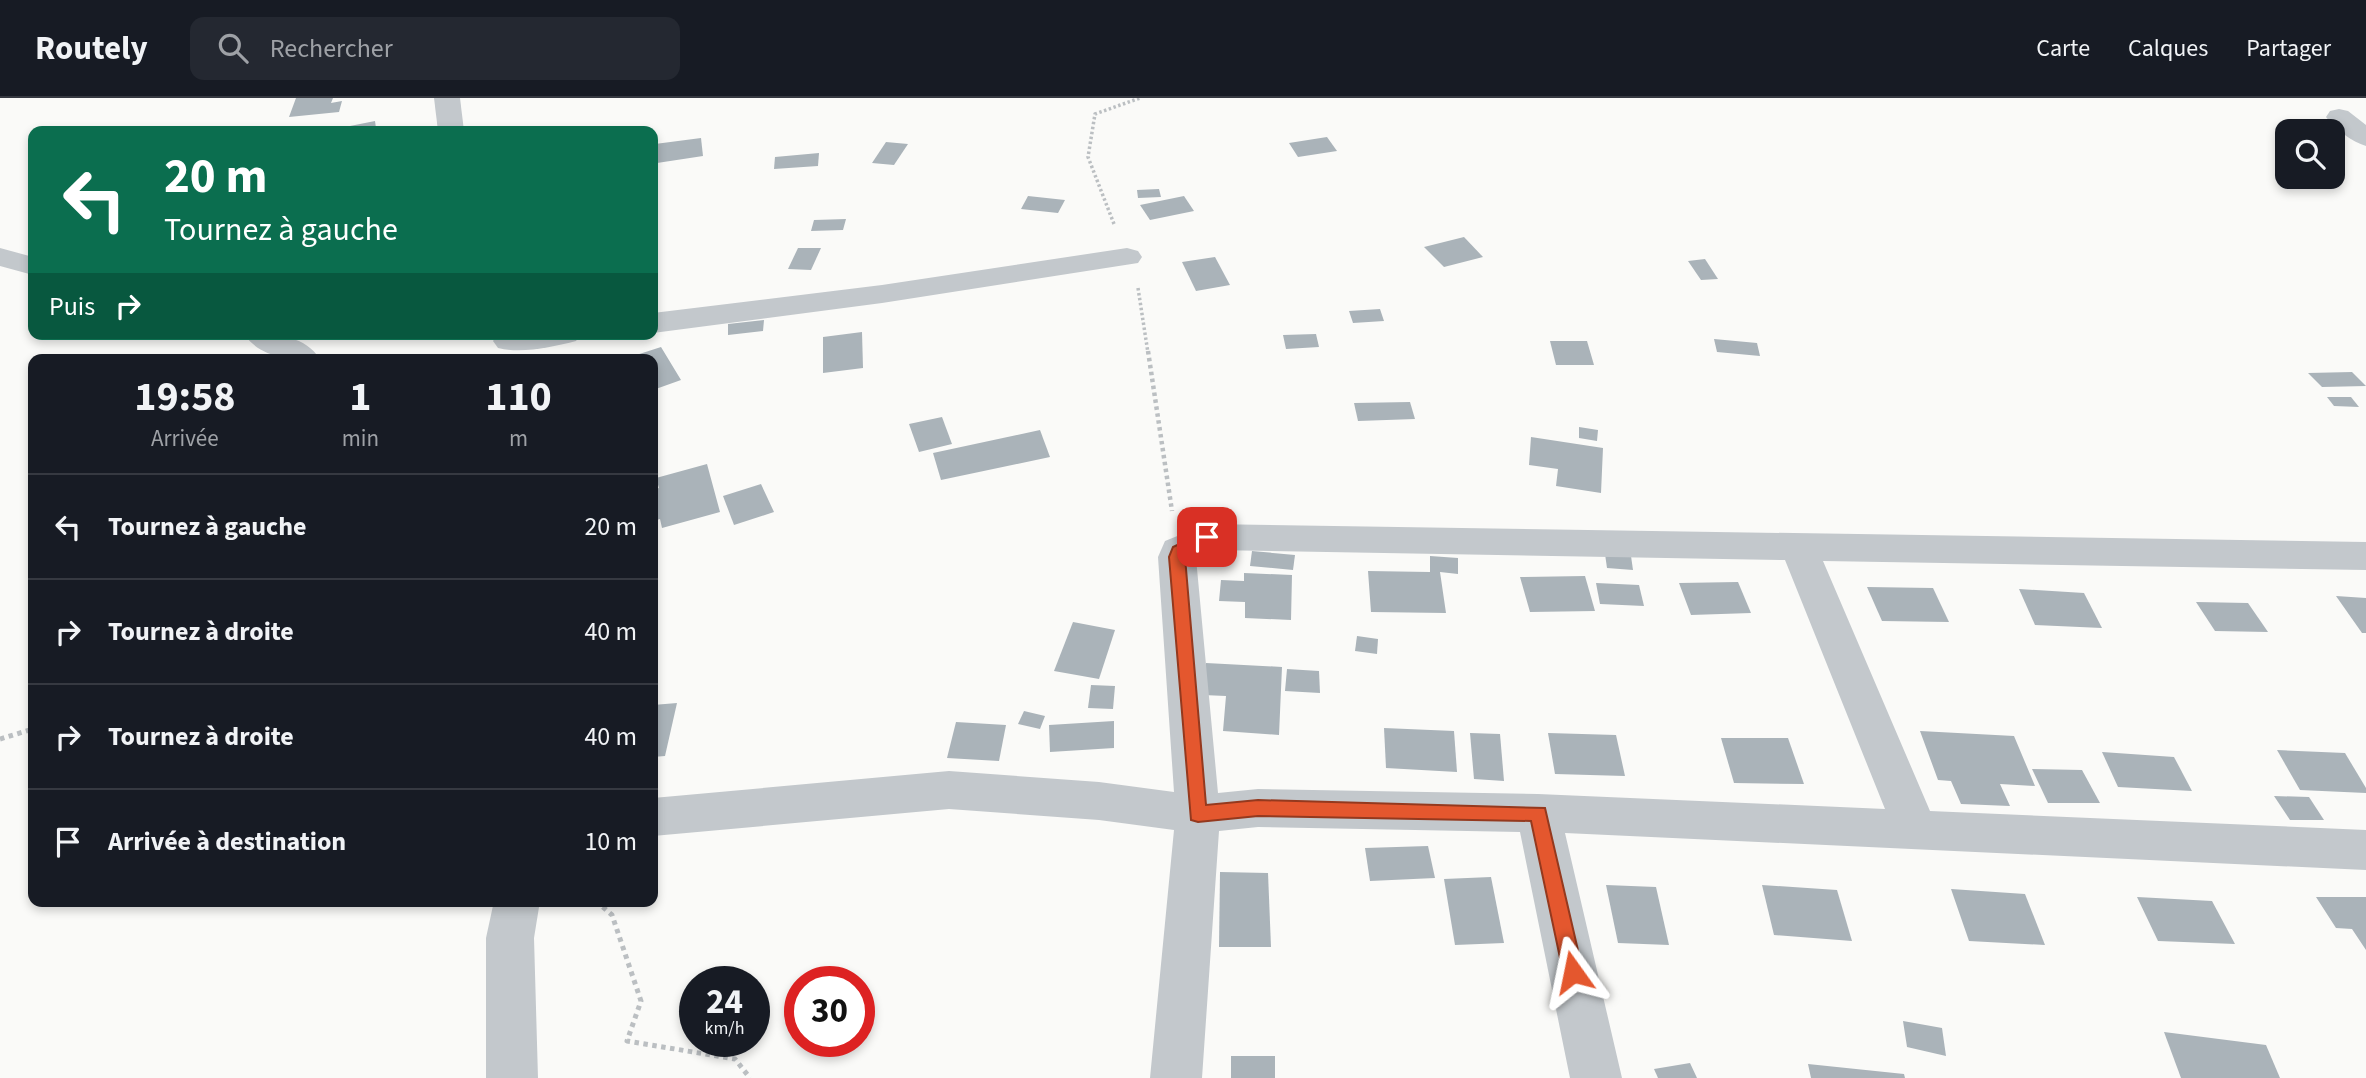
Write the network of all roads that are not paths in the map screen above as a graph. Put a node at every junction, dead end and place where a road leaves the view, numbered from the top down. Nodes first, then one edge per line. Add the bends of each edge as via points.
1 (447, 98) edge
2 (2339, 117) dead end
3 (450, 126) edge
4 (2366, 138) edge
5 (0, 257) edge
6 (1127, 257) road end
7 (28, 265) edge
8 (658, 322) edge
9 (271, 340) edge
10 (532, 340) edge
11 (505, 345) edge
12 (295, 354) edge
13 (1797, 545) junction
14 (2366, 556) edge
15 (1538, 813) junction
16 (1198, 814) junction
17 (658, 817) edge
18 (1916, 832) junction
19 (2366, 850) edge
20 (516, 907) edge
21 (512, 1078) edge
22 (1176, 1078) edge
23 (1596, 1078) edge

1 - 3 street
2 - 4 street
5 - 7 street
6 - 8 street
9 - 12 street
10 - 11 street
13 - 14 street
13 - 16 street via 1207,537 1178,551
13 - 18 street
15 - 16 street via 1258,808
15 - 18 street
15 - 23 street
16 - 17 street via 950,790
16 - 22 street
18 - 19 street
20 - 21 street via 510,938

